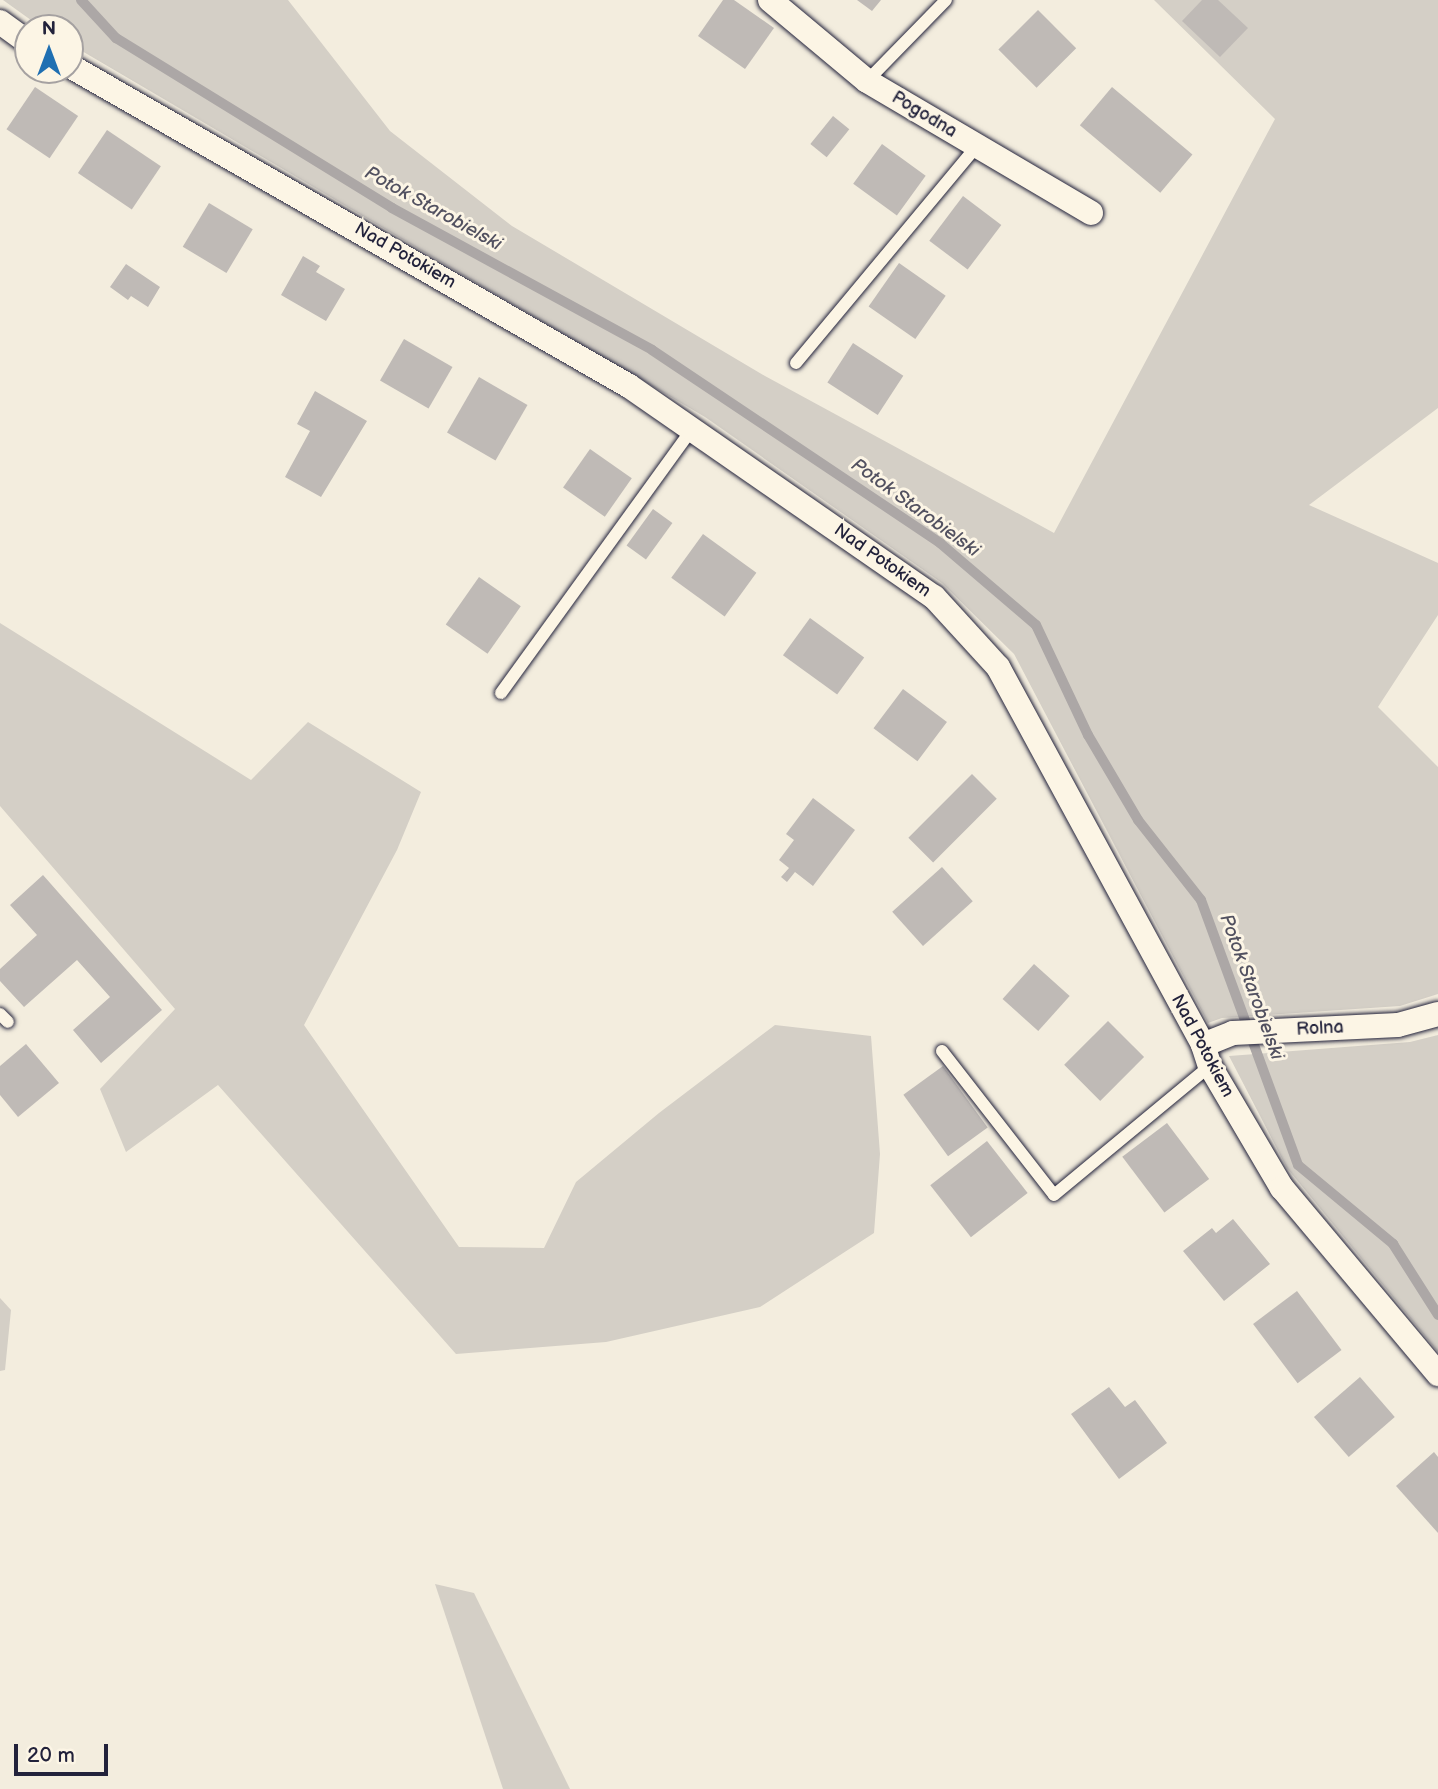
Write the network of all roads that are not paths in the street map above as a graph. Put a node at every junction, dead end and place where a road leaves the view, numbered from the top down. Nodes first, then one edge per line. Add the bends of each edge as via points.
1 (770, 0) edge
2 (946, 0) edge
3 (84, 74) edge
4 (867, 81) junction
5 (977, 145) junction
6 (1090, 213) dead end
7 (796, 363) dead end
8 (693, 428) junction
9 (501, 693) dead end
10 (1438, 1014) edge
11 (942, 1051) dead end
12 (1207, 1055) junction
13 (1438, 1374) edge

1 - 4 street, Pogodna
2 - 4 lane
3 - 8 street, Nad Potokiem via 618,379
4 - 5 street, Pogodna
5 - 6 street, Pogodna
5 - 7 lane
8 - 9 lane
8 - 12 street, Nad Potokiem via 933,597 998,667
10 - 12 street, Rolna via 1398,1025 1233,1033
11 - 12 lane via 1055,1195
12 - 13 street, Nad Potokiem via 1282,1188

